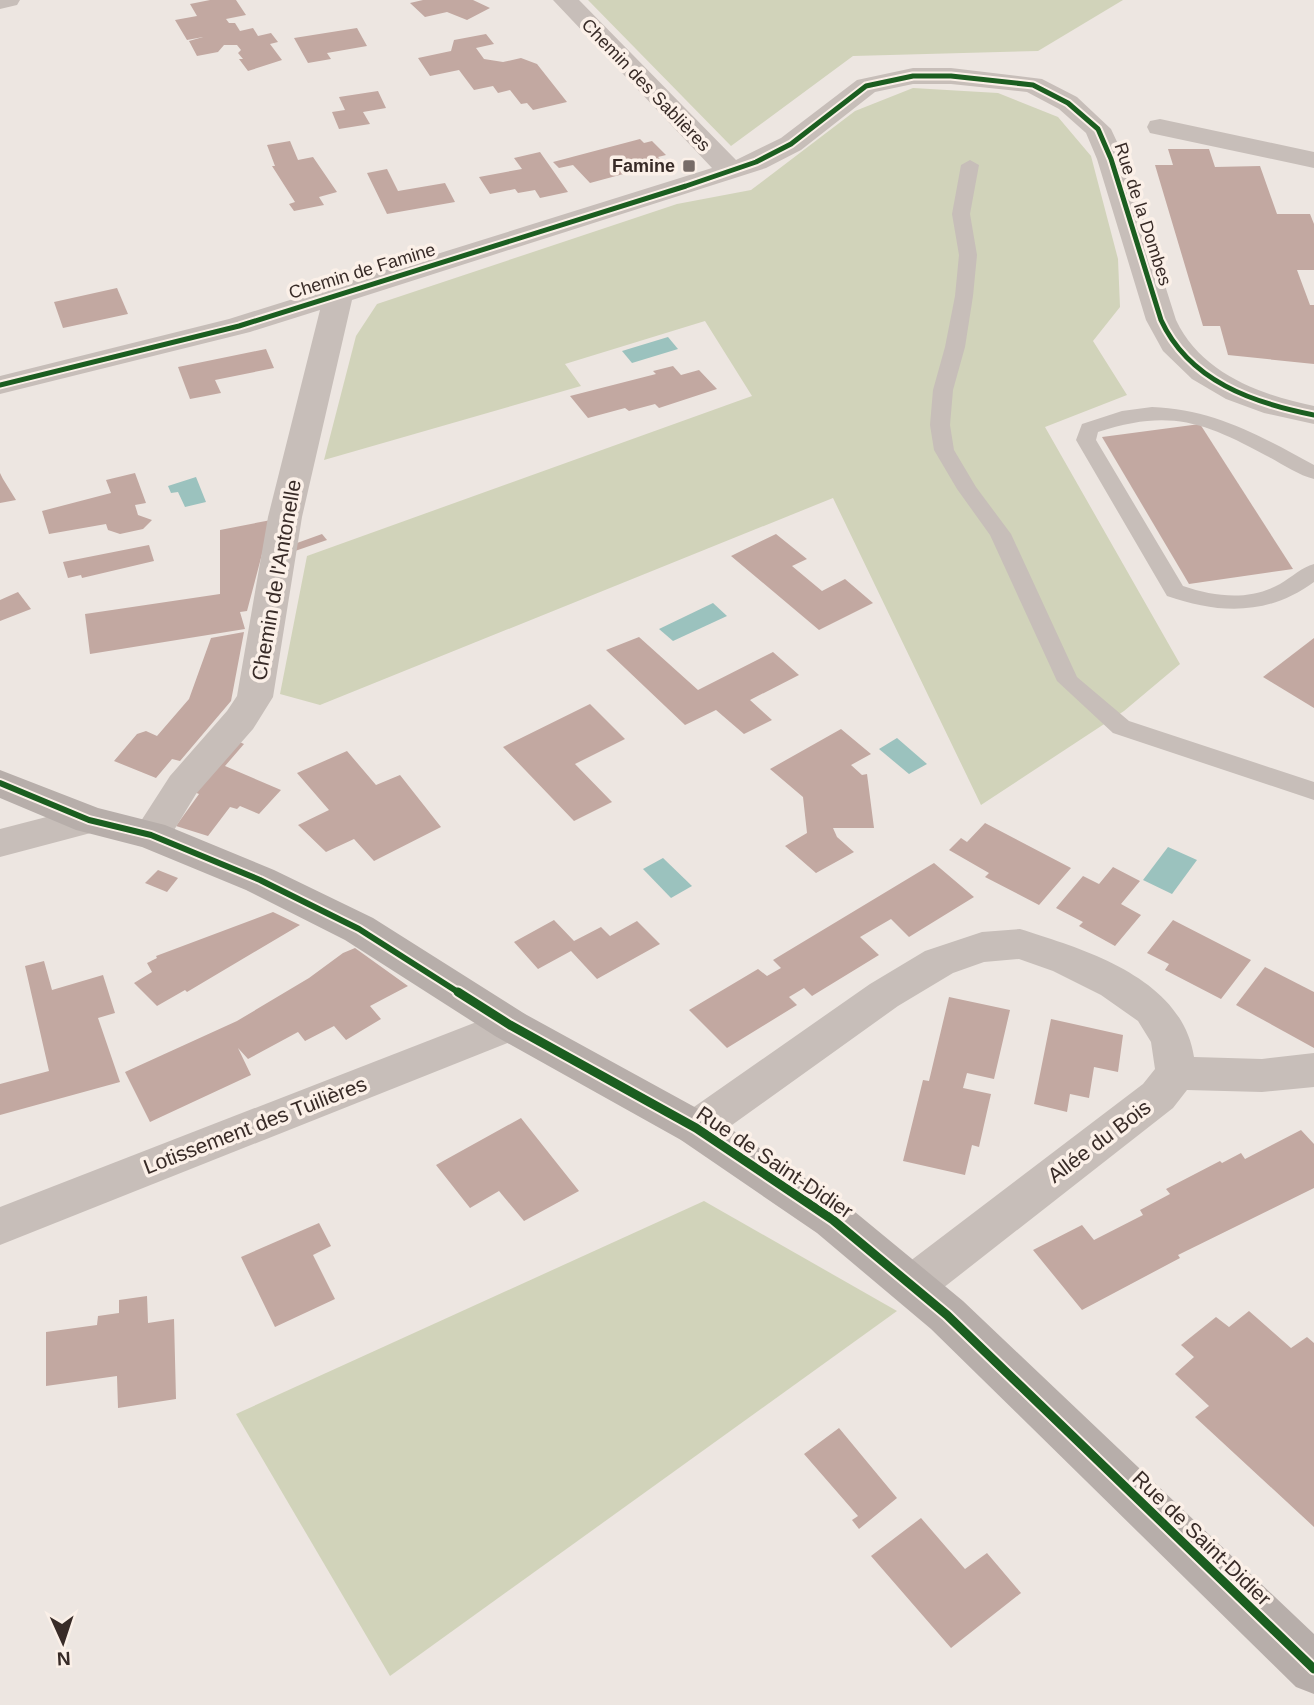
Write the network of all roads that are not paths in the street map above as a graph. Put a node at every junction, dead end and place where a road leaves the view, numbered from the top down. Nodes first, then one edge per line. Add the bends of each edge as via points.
1 (8, 0) edge
2 (565, 0) edge
3 (0, 2) edge
4 (1160, 127) dead end
5 (1314, 160) edge
6 (970, 165) dead end
7 (729, 169) junction
8 (338, 296) junction
9 (0, 385) edge
10 (1314, 415) edge
11 (1314, 473) edge
12 (1314, 571) edge
13 (0, 783) edge
14 (1314, 791) edge
15 (89, 820) junction
16 (151, 835) junction
17 (0, 843) edge
18 (510, 1025) junction
19 (1314, 1070) edge
20 (1176, 1072) junction
21 (696, 1128) junction
22 (0, 1226) edge
23 (913, 1285) junction
24 (1314, 1669) edge

1 - 3 street
2 - 7 street, Chemin des Sablières
4 - 5 street
6 - 14 lane via 961,214 967,268 943,390 940,425 944,450 1000,534 1068,681 1121,727
7 - 8 street, Chemin de Famine
7 - 10 street, Rue de la Dombes via 756,162 791,144 866,86 885,80 951,76 1033,85 1068,103 1098,129 1173,344 1213,380 1251,399
8 - 9 street, Chemin de Famine via 239,326
8 - 16 street, Chemin de l'Antonelle via 285,517 255,697 183,785
11 - 12 lane via 1228,427 1189,414 1154,411 1118,416 1089,428 1086,440 1175,590 1200,601 1246,603 1285,593
13 - 15 street, Rue de Saint-Didier
15 - 16 street, Rue de Saint-Didier
15 - 17 street
16 - 18 street, Rue de Saint-Didier via 260,880 359,929
18 - 21 street, Rue de Saint-Didier
18 - 22 street, Lotissement des Tuilières
19 - 20 street via 1221,1076
20 - 21 street via 1171,1040 1152,1010 1115,984 1020,944 982,947 939,962 884,995
20 - 23 street, Allée du Bois via 1158,1096
21 - 23 street, Rue de Saint-Didier via 833,1220
23 - 24 street, Rue de Saint-Didier

